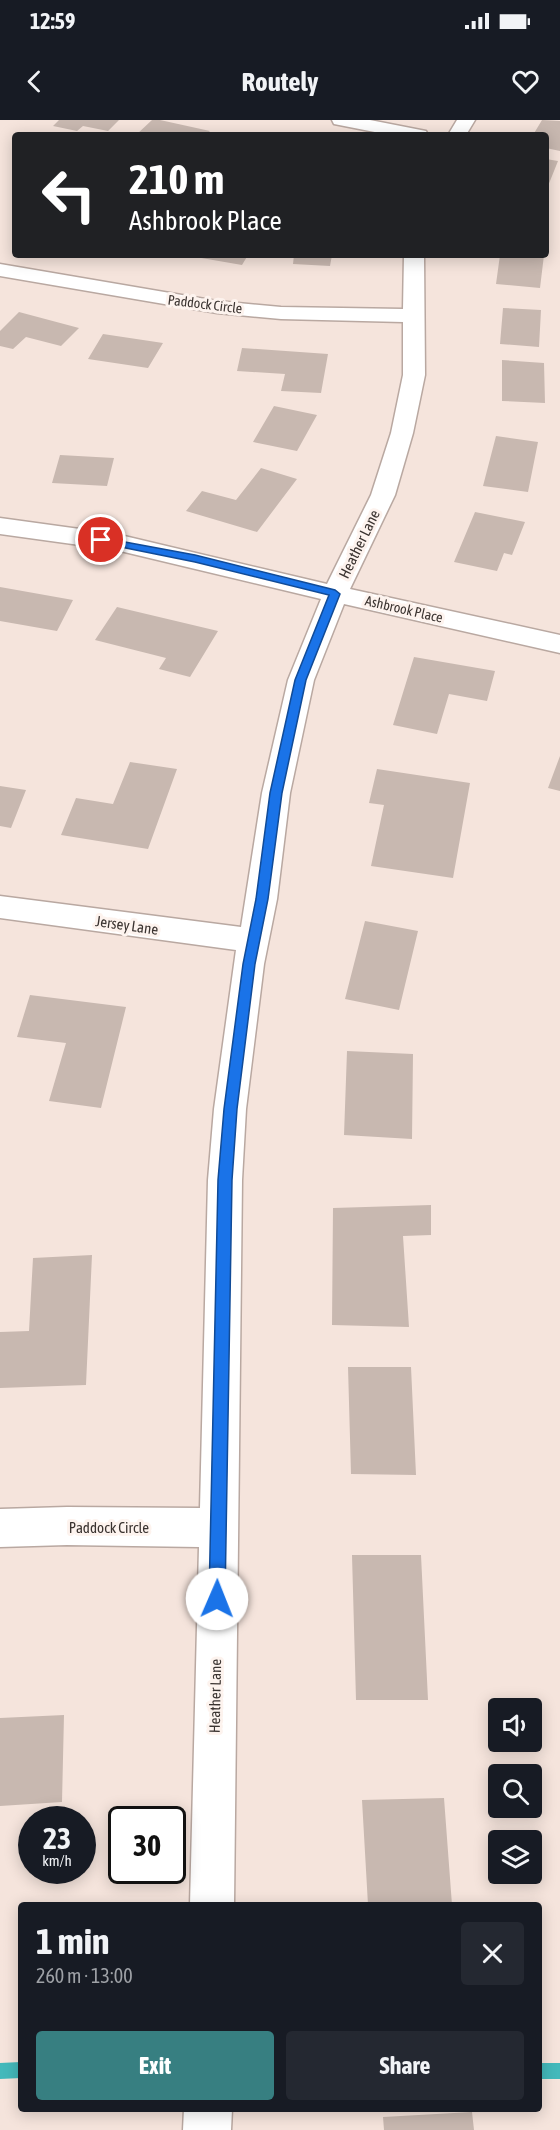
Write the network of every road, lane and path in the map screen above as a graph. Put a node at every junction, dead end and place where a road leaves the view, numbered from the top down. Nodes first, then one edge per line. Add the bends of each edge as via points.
1 (341, 120) edge
2 (403, 132) edge
3 (414, 258) edge
4 (0, 270) edge
5 (413, 316) junction
6 (0, 526) edge
7 (335, 594) junction
8 (560, 644) edge
9 (0, 907) edge
10 (254, 941) junction
11 (0, 1528) edge
12 (219, 1528) junction
13 (212, 1902) edge
14 (208, 2112) edge
15 (207, 2130) edge

1 - 2 street
3 - 5 street, Heather Lane
4 - 5 street, Paddock Circle via 217,307 281,313
5 - 7 street, Heather Lane via 414,375 402,433 382,495
6 - 7 street, Ashbrook Place via 195,558
7 - 8 street, Ashbrook Place
7 - 10 street, Heather Lane via 301,680 276,793
9 - 10 street, Jersey Lane
10 - 12 street, Heather Lane via 230,1109 225,1180
11 - 12 street, Paddock Circle
12 - 13 street, Heather Lane
14 - 15 street

